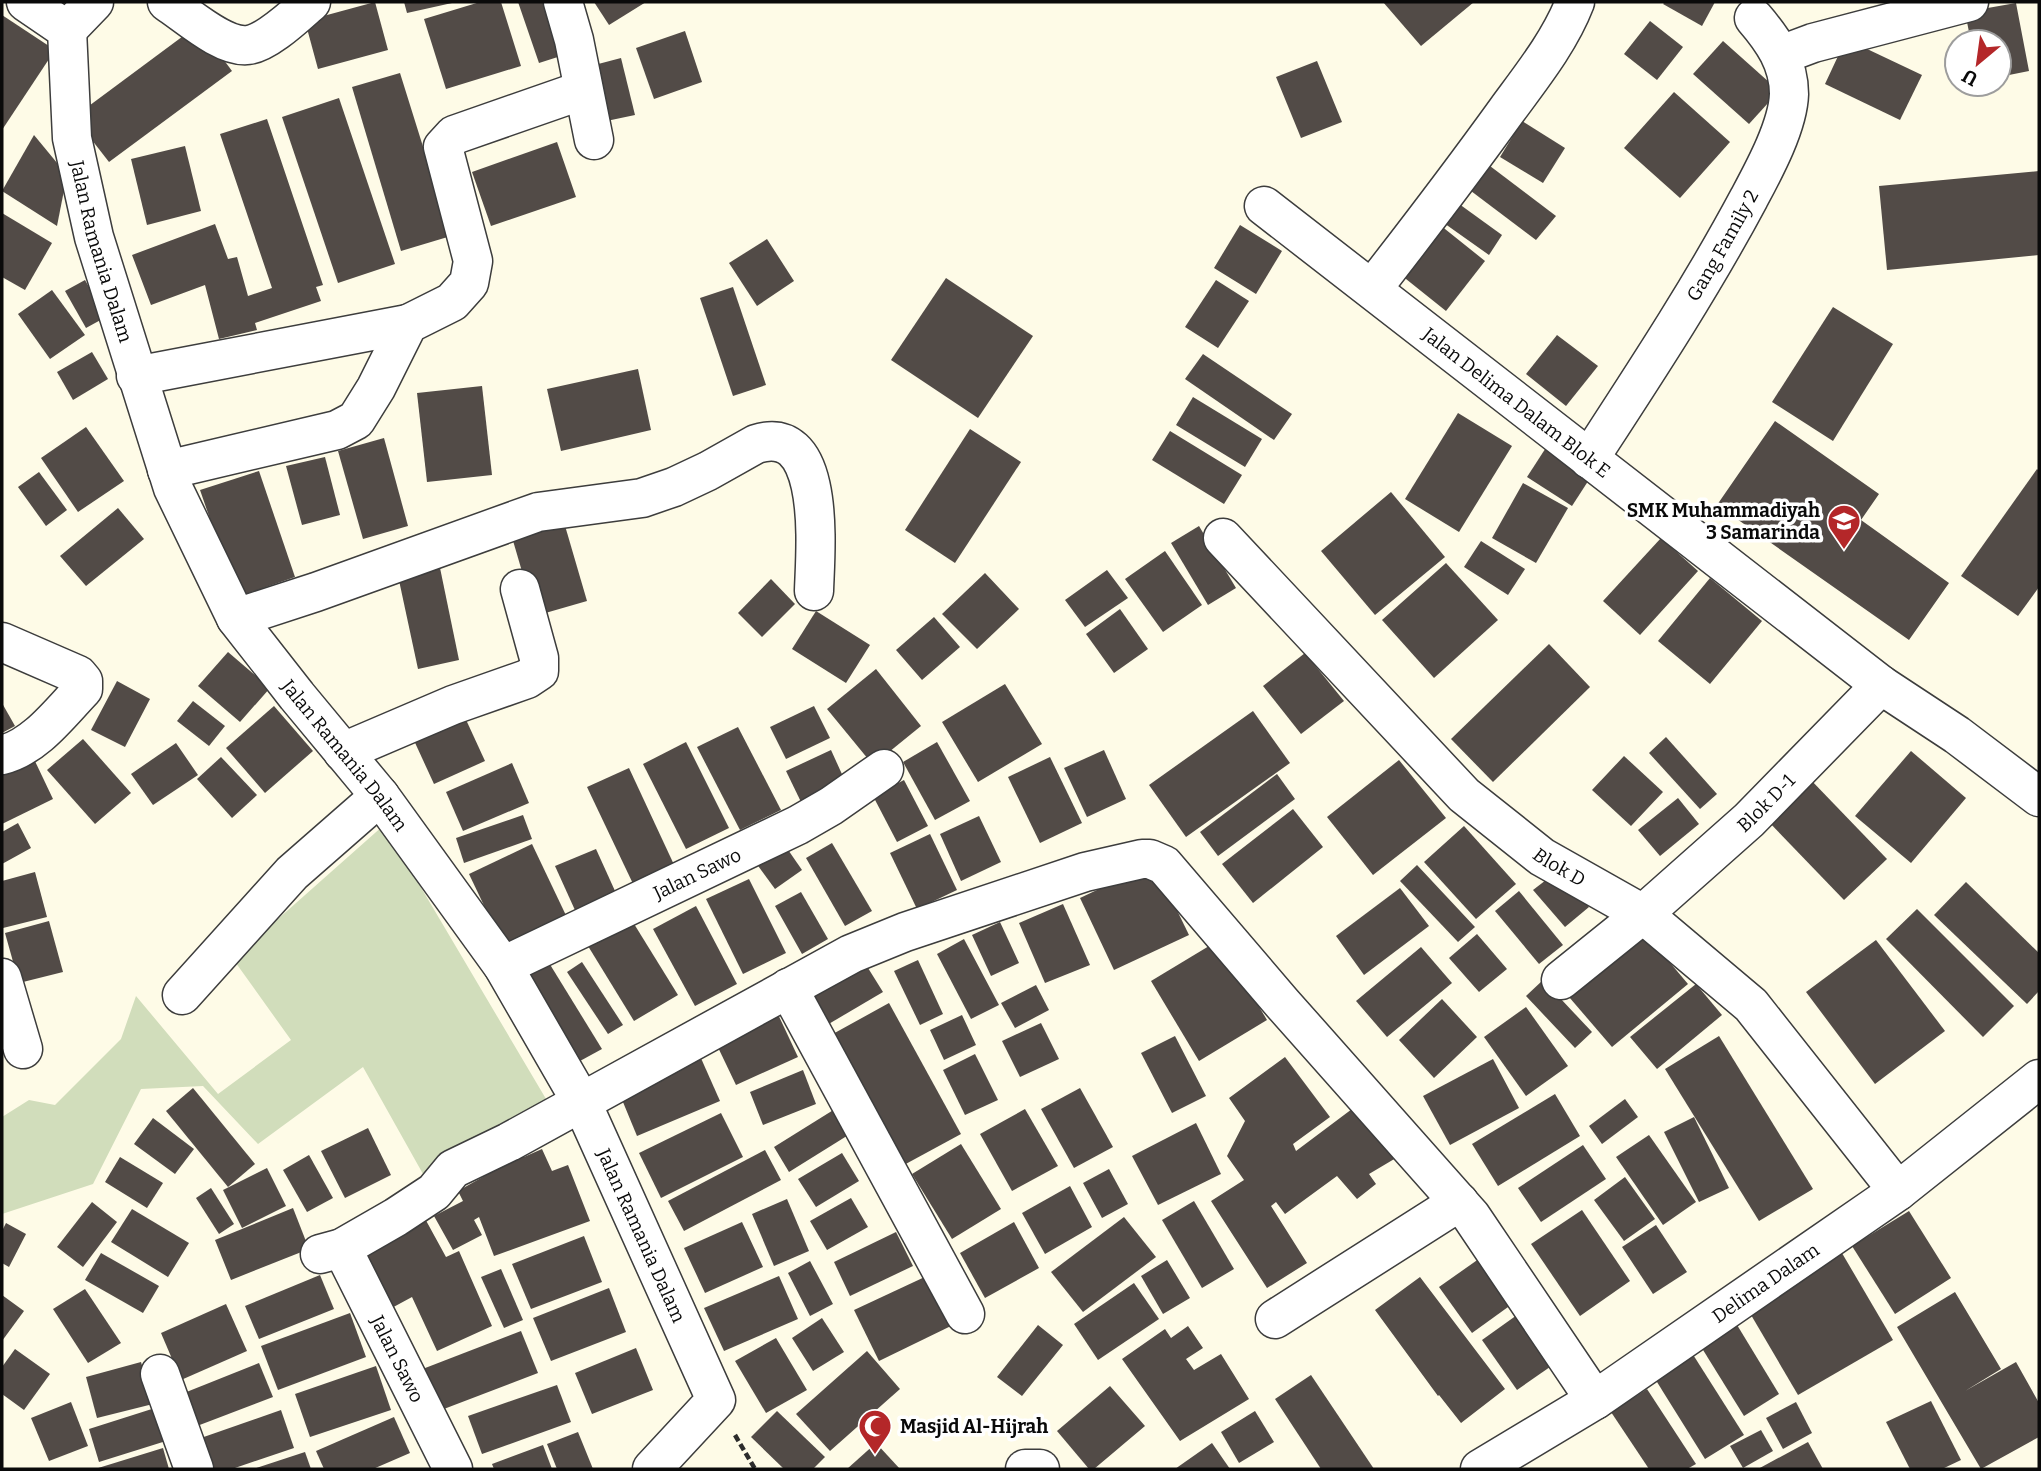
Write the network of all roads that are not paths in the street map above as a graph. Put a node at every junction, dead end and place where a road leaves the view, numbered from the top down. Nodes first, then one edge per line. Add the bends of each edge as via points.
1 (26, 2) edge
2 (94, 2) edge
3 (167, 2) edge
4 (311, 2) edge
5 (563, 2) edge
6 (1575, 2) edge
7 (1969, 2) edge
8 (1754, 18) dead end
9 (67, 30) junction
10 (1780, 55) junction
11 (583, 90) junction
12 (594, 140) dead end
13 (1264, 206) dead end
14 (1372, 289) junction
15 (408, 324) junction
16 (136, 376) junction
17 (1589, 459) junction
18 (167, 470) junction
19 (1223, 538) dead end
20 (520, 589) dead end
21 (814, 591) dead end
22 (236, 618) junction
23 (2, 642) edge
24 (1881, 685) junction
25 (343, 752) junction
26 (2, 755) edge
27 (884, 769) dead end
28 (380, 796) junction
29 (2039, 797) edge
30 (1643, 914) junction
31 (503, 966) junction
32 (2, 978) edge
33 (1561, 980) dead end
34 (788, 988) junction
35 (182, 995) dead end
36 (23, 1049) dead end
37 (2039, 1079) edge
38 (582, 1102) junction
39 (1898, 1191) junction
40 (1459, 1202) junction
41 (965, 1314) dead end
42 (1275, 1319) dead end
43 (160, 1374) dead end
44 (1595, 1400) junction
45 (194, 1469) edge
46 (453, 1469) edge
47 (652, 1469) edge
48 (1025, 1469) edge
49 (1040, 1469) edge
50 (1480, 1469) edge

1 - 9 street
2 - 9 street
3 - 4 street via 224,41 249,45
5 - 11 street
6 - 14 street via 1562,32 1513,102
7 - 10 street
8 - 10 street, Gang Family 2
9 - 16 street, Jalan Ramania Dalam via 72,138 93,237
10 - 17 street, Gang Family 2 via 1787,75 1787,107 1762,174 1679,319
11 - 12 street
11 - 15 street via 454,135 443,147 473,261 469,283 452,302
13 - 14 street, Jalan Delima Dalam Blok E
14 - 17 street, Jalan Delima Dalam Blok E
15 - 16 street
15 - 18 street via 356,420 337,430
16 - 18 street, Jalan Ramania Dalam
17 - 24 street, Jalan Delima Dalam Blok E
18 - 22 street, Jalan Ramania Dalam
19 - 30 street, Blok D via 1464,795 1542,857
20 - 25 street via 540,671
21 - 22 street via 815,516 807,472 790,447 767,440 642,498 538,512
22 - 25 street, Jalan Ramania Dalam
23 - 26 street via 78,676 83,689 45,729 14,752
24 - 29 street, Jalan Delima Dalam Blok E
24 - 30 street, Blok D-1 via 1749,820
25 - 28 street, Jalan Ramania Dalam
27 - 31 street, Jalan Sawo via 798,825
28 - 31 street, Jalan Ramania Dalam
28 - 35 street via 292,873
30 - 33 street, Blok D-1
30 - 39 street, Blok D via 1751,1005
31 - 38 street, Jalan Ramania Dalam
32 - 36 street
34 - 38 street
34 - 40 street via 905,932 1085,872 1150,859 1164,865
34 - 41 street
37 - 39 street, Delima Dalam
38 - 46 street, Jalan Sawo via 453,1169 434,1192 331,1251
38 - 47 street, Jalan Ramania Dalam via 716,1400
39 - 44 street, Delima Dalam
40 - 42 street
40 - 44 street
43 - 45 street
44 - 50 street, Delima Dalam
48 - 49 street

